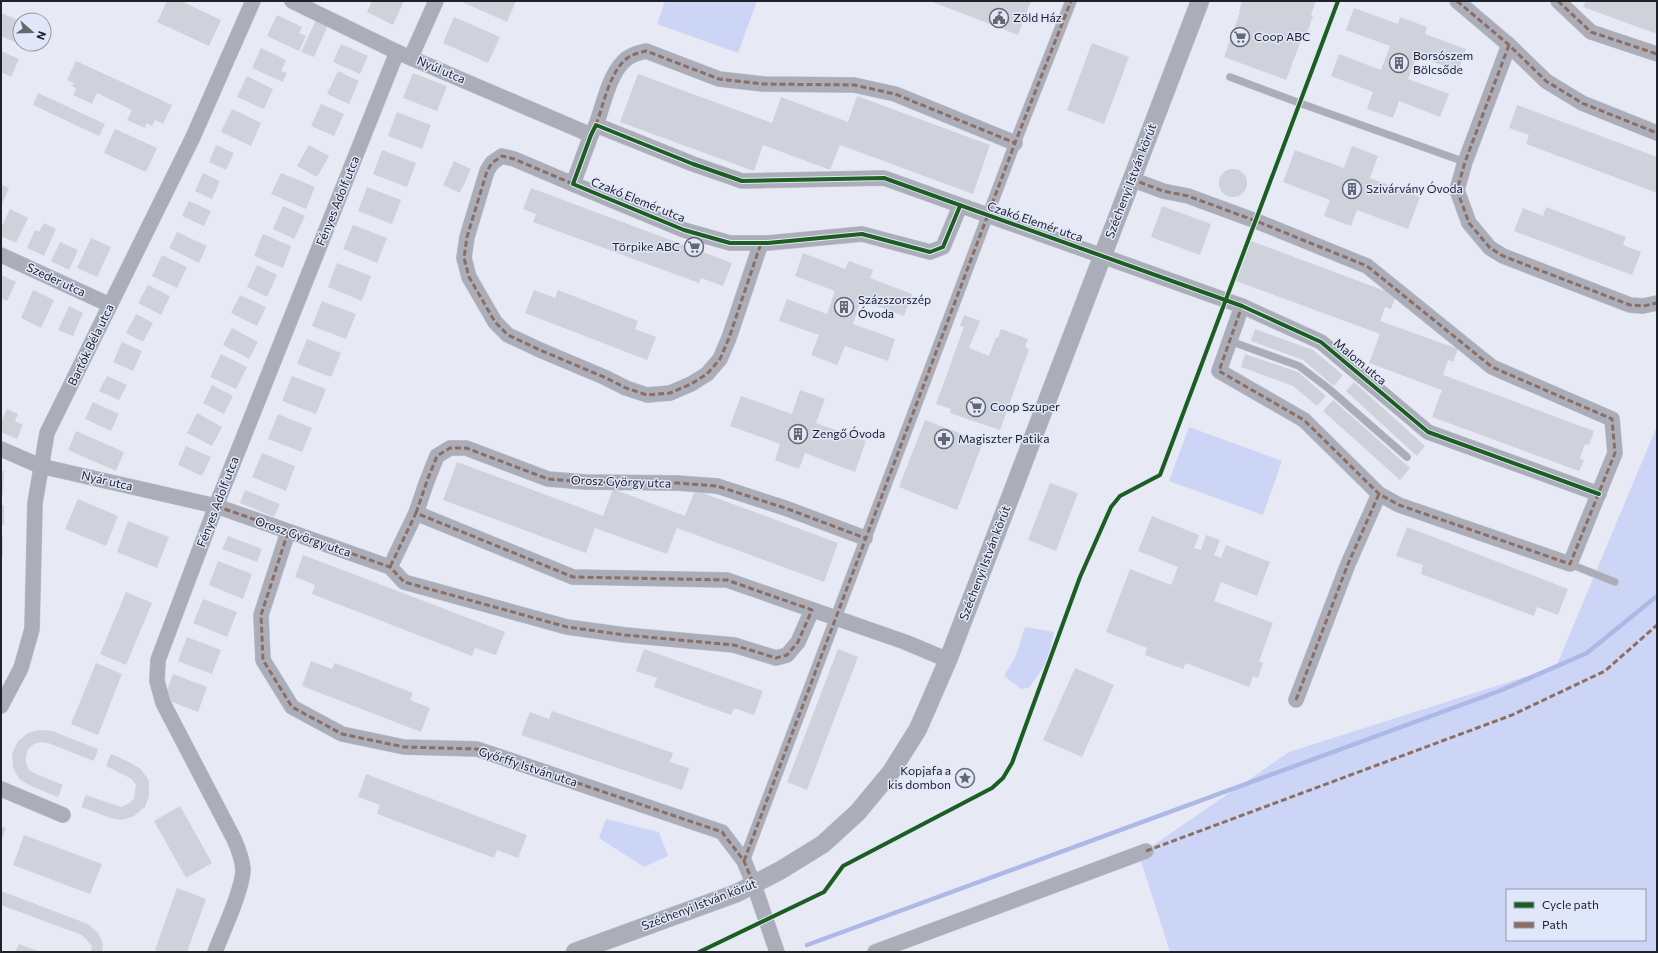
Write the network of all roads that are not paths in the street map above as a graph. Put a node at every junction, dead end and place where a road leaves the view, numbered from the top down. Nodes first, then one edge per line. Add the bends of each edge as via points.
1 (253, 1) edge
2 (292, 1) edge
3 (436, 1) edge
4 (1071, 1) edge
5 (1200, 1) edge
6 (1457, 1) edge
7 (1558, 1) edge
8 (1509, 45) junction
9 (404, 54) junction
10 (1657, 54) edge
11 (1230, 77) dead end
12 (594, 130) junction
13 (1657, 133) edge
14 (1015, 143) junction
15 (1464, 162) junction
16 (1132, 180) junction
17 (573, 184) junction
18 (960, 206) junction
19 (987, 216) junction
20 (760, 243) junction
21 (1, 255) edge
22 (1102, 256) junction
23 (1657, 302) edge
24 (110, 305) junction
25 (1242, 306) junction
26 (1230, 341) junction
27 (1, 449) edge
28 (1407, 457) dead end
29 (40, 466) junction
30 (1379, 494) junction
31 (1599, 494) junction
32 (216, 506) junction
33 (416, 513) junction
34 (288, 532) junction
35 (865, 538) junction
36 (1570, 564) junction
37 (390, 567) junction
38 (1615, 582) dead end
39 (812, 610) junction
40 (835, 618) junction
41 (948, 660) junction
42 (1296, 700) dead end
43 (1, 706) edge
44 (1, 789) edge
45 (63, 815) dead end
46 (1146, 851) dead end
47 (744, 861) junction
48 (754, 885) junction
49 (215, 952) edge
50 (575, 952) edge
51 (777, 952) edge
52 (876, 952) edge

1 - 24 street, Bartók Béla utca via 193,137
2 - 9 street, Nyúl utca
3 - 9 street, Fényes Adolf utca
4 - 14 street
5 - 16 street, Széchenyi István körút
6 - 8 street
7 - 10 street via 1591,32
8 - 13 street via 1546,81 1582,103
8 - 15 street
9 - 12 street, Nyúl utca
9 - 32 street, Fényes Adolf utca
11 - 15 lane
12 - 14 street via 614,73 634,54 646,51 719,79 763,84 854,85 895,94
12 - 17 street, Czakó Elemér utca
12 - 18 street, Czakó Elemér utca via 742,181 884,178
14 - 19 street
15 - 23 street via 1457,190 1469,223 1490,248 1503,256 1630,305 1643,306
16 - 22 street, Széchenyi István körút
16 - 31 street via 1163,191 1188,196 1367,266 1492,366 1612,419 1615,454
17 - 20 street, Czakó Elemér utca via 684,230 730,243
17 - 20 street, Czakó Elemér utca via 514,159 502,156 492,163 487,171 466,237 464,258 469,277 495,322 508,335 647,395 670,393 692,384 708,374 720,359
18 - 19 street, Czakó Elemér utca
18 - 20 street, Czakó Elemér utca via 943,247 930,252 862,234
19 - 22 street, Czakó Elemér utca
19 - 35 street
21 - 24 street, Szeder utca
22 - 25 street, Malom utca
22 - 41 street, Széchenyi István körút
24 - 29 street, Bartók Béla utca via 47,433
25 - 26 street
25 - 31 street, Malom utca via 1321,342 1428,432
26 - 28 lane via 1299,366
26 - 30 street via 1219,371 1304,420
27 - 29 street, Nyár utca
29 - 32 street, Nyár utca
29 - 43 street, Bartók Béla utca via 35,503 32,629 21,668
30 - 36 street via 1399,505
30 - 42 street via 1348,564
31 - 36 street
32 - 34 street, Orosz György utca
32 - 49 street, Fényes Adolf utca via 158,660 157,681 163,703 241,856 243,869 239,890
33 - 35 street, Orosz György utca via 437,456 450,448 466,448 548,479 718,486
33 - 37 street, Orosz György utca
33 - 39 street via 573,577 727,580
34 - 37 street, Orosz György utca
34 - 47 street, Győrffy István utca via 261,616 263,660 292,707 342,734 404,747 477,749 722,832
35 - 40 street
36 - 38 lane
37 - 39 street, Orosz György utca via 404,582 567,627 625,636 734,645 776,658 787,655 798,642
39 - 40 street
40 - 41 street
40 - 47 street
41 - 48 street, Széchenyi István körút via 918,729 891,772 858,812 822,844
44 - 45 street
46 - 52 street
47 - 48 street, Győrffy István utca
48 - 50 street, Széchenyi István körút
48 - 51 street, Győrffy István utca

